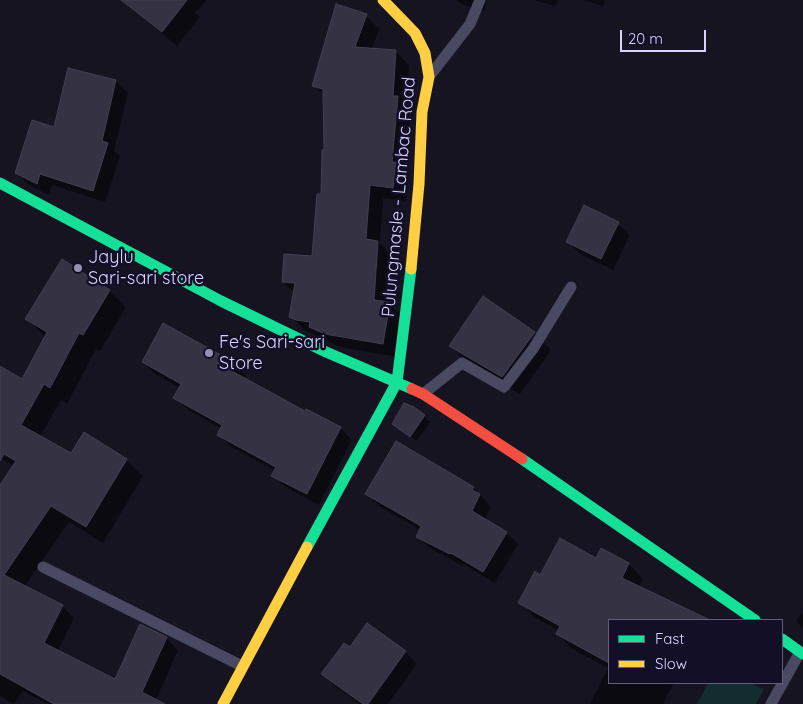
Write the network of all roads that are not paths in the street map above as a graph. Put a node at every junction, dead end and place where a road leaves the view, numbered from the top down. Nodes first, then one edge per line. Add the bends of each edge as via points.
1 (383, 0) edge
2 (480, 0) edge
3 (429, 78) junction
4 (0, 183) edge
5 (571, 287) dead end
6 (397, 382) junction
7 (423, 394) junction
8 (43, 567) dead end
9 (754, 619) edge
10 (783, 640) edge
11 (802, 653) edge
12 (242, 666) junction
13 (223, 704) edge
14 (771, 704) edge

1 - 3 street, Pulungmasle - Lambac Road via 415,33 425,53
2 - 3 lane via 470,24
3 - 6 street, Pulungmasle - Lambac Road via 422,112 407,308
4 - 6 street via 230,305
5 - 7 lane via 533,349 504,387 462,363
6 - 7 street
6 - 12 street
7 - 9 street via 491,437
8 - 12 lane
10 - 11 street
11 - 14 lane
12 - 13 street

